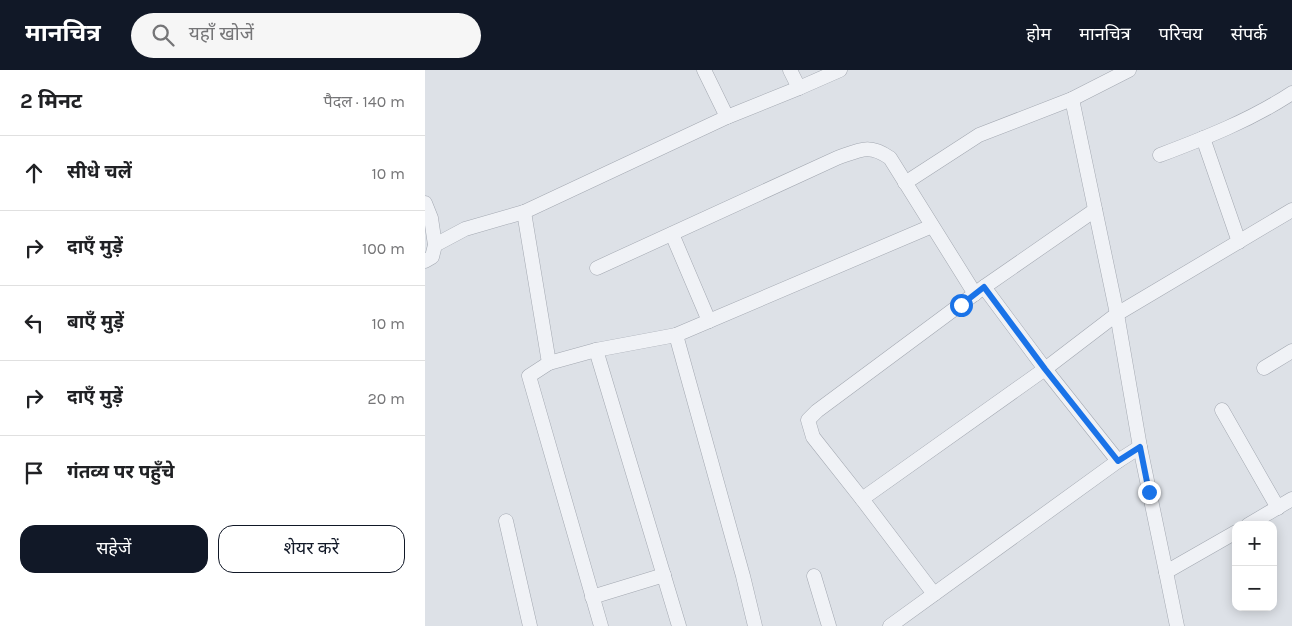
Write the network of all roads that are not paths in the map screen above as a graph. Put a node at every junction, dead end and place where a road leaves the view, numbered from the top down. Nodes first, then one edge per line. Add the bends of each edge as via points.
1 (704, 70) edge
2 (790, 70) edge
3 (840, 70) edge
4 (1129, 70) edge
5 (799, 88) junction
6 (1292, 93) edge
7 (1072, 100) junction
8 (727, 117) junction
9 (1203, 138) junction
10 (1160, 155) dead end
11 (905, 184) junction
12 (425, 203) edge
13 (1095, 210) junction
14 (1292, 210) edge
15 (524, 212) junction
16 (932, 226) junction
17 (672, 234) junction
18 (1239, 242) junction
19 (435, 245) junction
20 (425, 261) edge
21 (597, 268) dead end
22 (979, 291) junction
23 (1117, 314) junction
24 (709, 321) junction
25 (676, 334) junction
26 (596, 350) junction
27 (1292, 351) edge
28 (549, 363) junction
29 (1264, 368) dead end
30 (1045, 369) junction
31 (1222, 410) dead end
32 (1140, 447) junction
33 (1118, 461) junction
34 (862, 499) junction
35 (1292, 499) edge
36 (1278, 508) junction
37 (506, 521) dead end
38 (1255, 521) edge
39 (1232, 534) edge
40 (1166, 572) junction
41 (664, 575) junction
42 (814, 576) dead end
43 (934, 594) junction
44 (592, 597) junction
45 (530, 626) edge
46 (601, 626) edge
47 (679, 626) edge
48 (755, 626) edge
49 (829, 626) edge
50 (890, 626) edge
51 (1177, 626) edge

1 - 8 street
2 - 5 street
3 - 5 street
4 - 7 street
5 - 8 street
6 - 9 street via 1270,107
7 - 11 street via 979,135
7 - 13 street
8 - 15 street
9 - 10 street
9 - 18 street
11 - 16 street
11 - 17 street via 890,158 878,150 866,148 837,158
12 - 19 street
13 - 22 street
13 - 23 street
14 - 18 street
15 - 19 street via 465,230
15 - 28 street
16 - 22 street
16 - 24 street
17 - 21 street
17 - 24 street
18 - 23 street
19 - 20 street via 432,257
22 - 30 street
22 - 34 street via 808,420 813,437
23 - 30 street
23 - 32 street
24 - 25 street
25 - 26 street
25 - 48 street
26 - 28 street
26 - 41 street
27 - 29 street
28 - 44 street via 529,376
30 - 33 street
30 - 34 street
31 - 36 street
32 - 33 street
32 - 40 street
33 - 43 street
34 - 43 street
35 - 36 street
36 - 38 street
37 - 45 street
39 - 40 street
40 - 51 street
41 - 44 street
41 - 47 street
42 - 49 street
43 - 50 street
44 - 46 street

